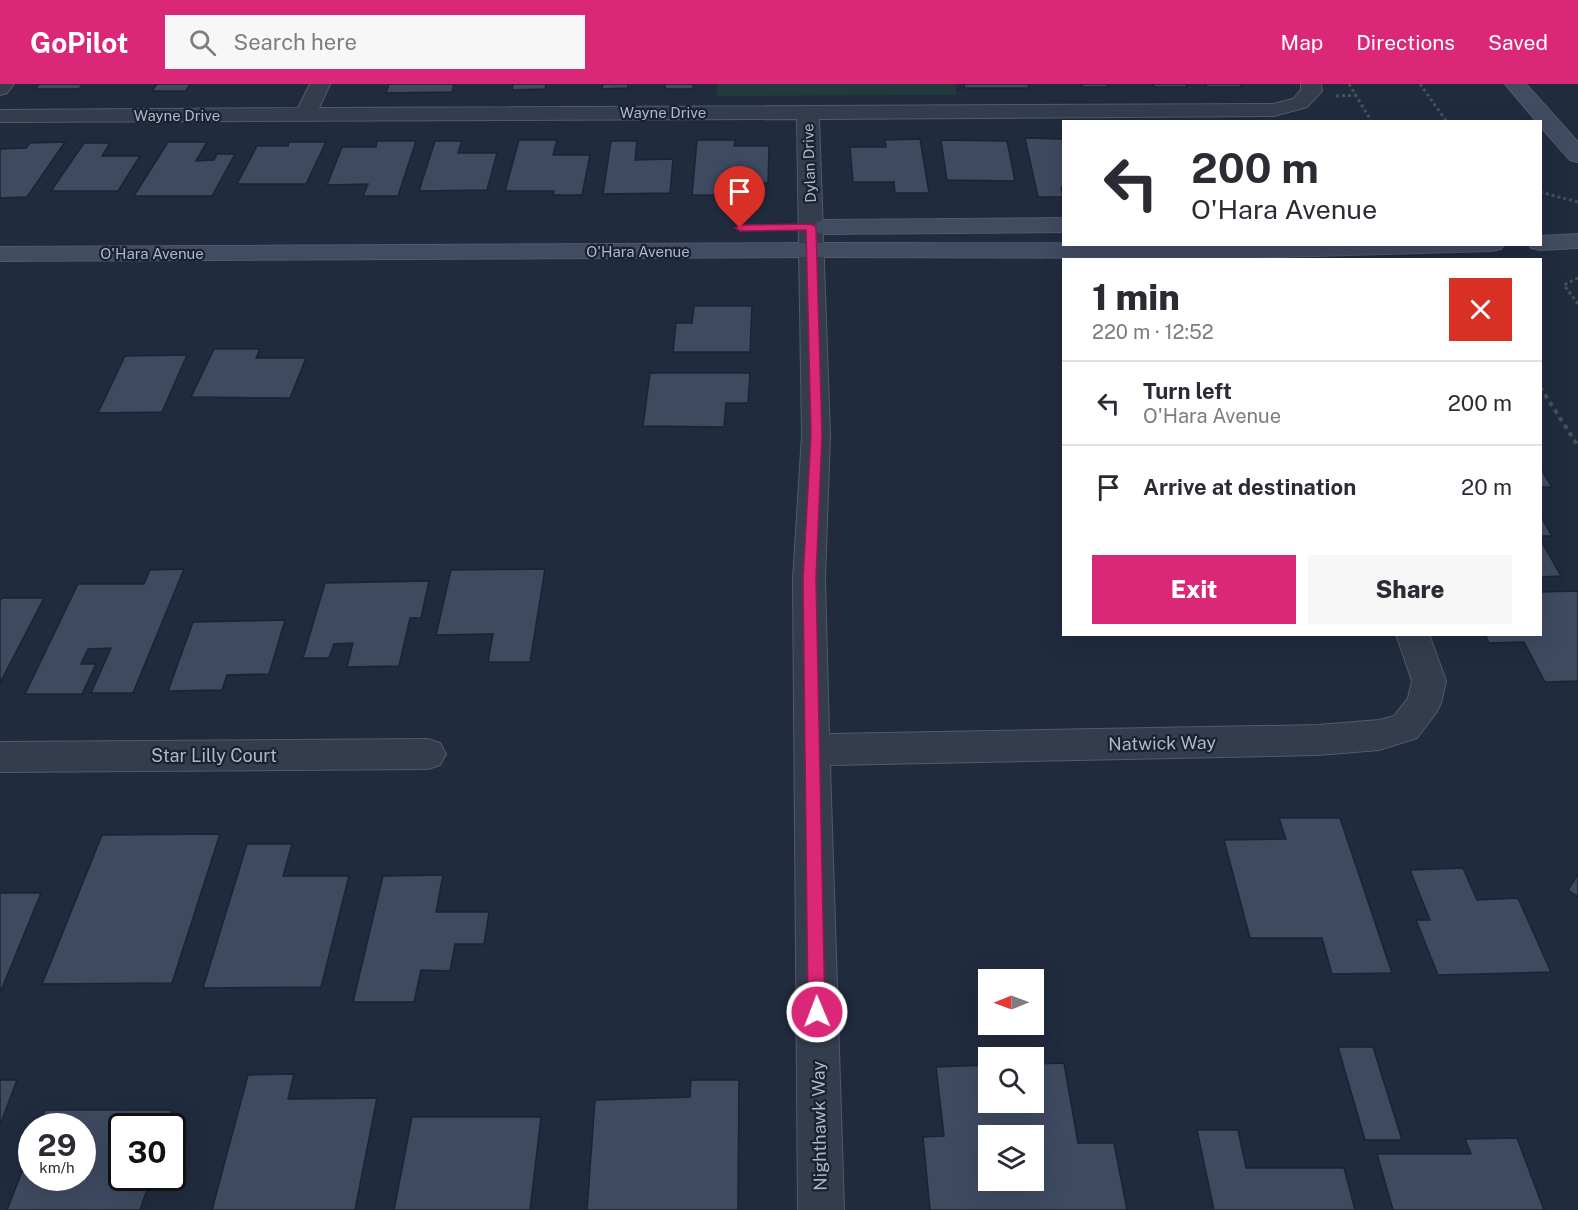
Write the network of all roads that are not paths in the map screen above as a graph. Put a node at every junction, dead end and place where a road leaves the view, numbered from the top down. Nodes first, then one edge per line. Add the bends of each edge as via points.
1 (4, 84) edge
2 (320, 84) edge
3 (1311, 84) edge
4 (1515, 84) edge
5 (0, 89) edge
6 (808, 112) junction
7 (306, 114) junction
8 (0, 116) edge
9 (1578, 155) edge
10 (1062, 225) edge
11 (680, 228) dead end
12 (787, 228) dead end
13 (214, 231) dead end
14 (812, 239) junction
15 (1578, 241) edge
16 (1542, 243) edge
17 (1062, 246) edge
18 (1065, 246) edge
19 (1422, 246) edge
20 (0, 254) edge
21 (1414, 636) edge
22 (814, 750) junction
23 (428, 754) dead end
24 (0, 757) edge
25 (821, 1210) edge

1 - 5 street
2 - 7 street
3 - 6 street, Wayne Drive via 1312,91 1300,103 1274,110
4 - 9 street
6 - 7 street, Wayne Drive
6 - 14 street, Dylan Drive
7 - 8 street, Wayne Drive
10 - 14 street, O'Hara Avenue
11 - 13 street, O'Hara Avenue
12 - 14 street, O'Hara Avenue
14 - 17 street, O'Hara Avenue
14 - 20 street, O'Hara Avenue
14 - 22 street, Nighthawk Way via 816,435 809,579
15 - 16 street
18 - 19 street, O'Hara Avenue via 1246,251
21 - 22 street, Natwick Way via 1429,681 1424,703 1405,728 1379,735 1318,740
22 - 25 street, Nighthawk Way
23 - 24 street, Star Lilly Court

